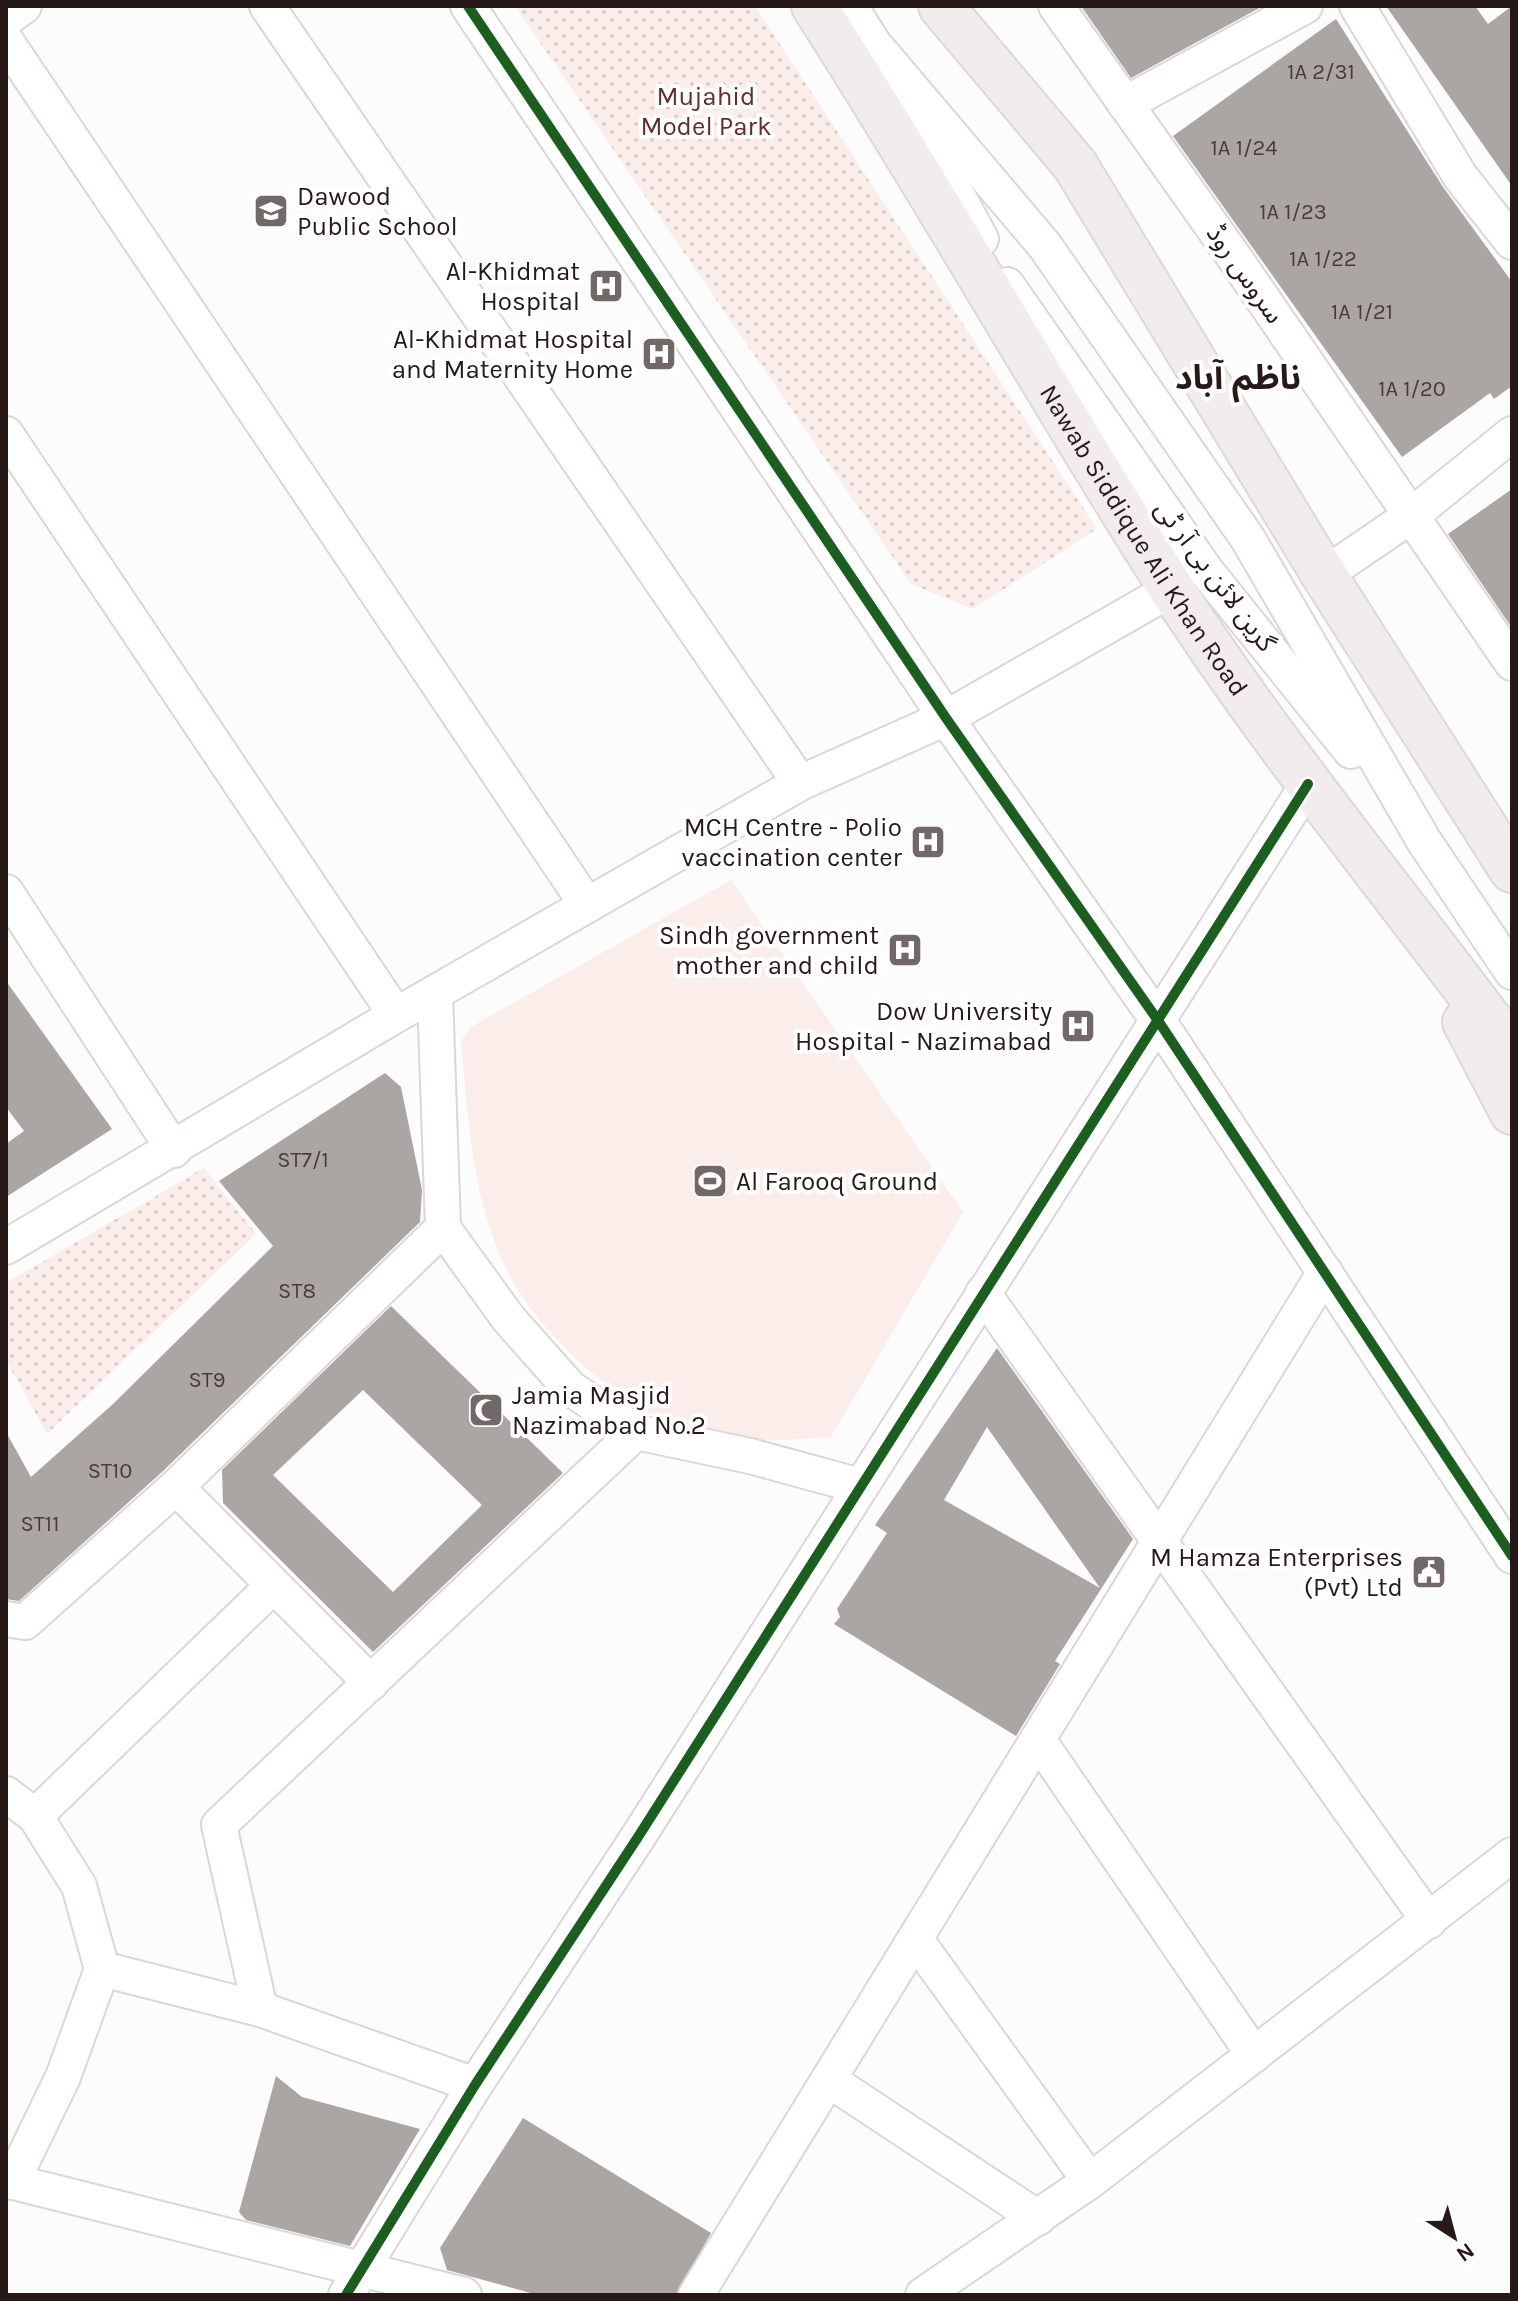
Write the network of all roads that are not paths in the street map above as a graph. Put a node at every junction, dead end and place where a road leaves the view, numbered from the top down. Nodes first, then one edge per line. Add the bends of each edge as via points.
1 (24, 6) edge
2 (267, 6) edge
3 (468, 6) edge
4 (814, 6) edge
5 (850, 6) edge
6 (941, 6) edge
7 (1056, 6) edge
8 (1305, 6) edge
9 (1357, 6) edge
10 (6, 19) edge
11 (6, 41) edge
12 (879, 50) junction
13 (1125, 104) junction
14 (1512, 242) edge
15 (6, 434) edge
16 (1512, 434) edge
17 (1412, 515) junction
18 (1324, 575) junction
19 (1172, 589) junction
20 (1512, 663) edge
21 (946, 718) junction
22 (800, 783) junction
23 (1308, 784) junction
24 (1480, 823) junction
25 (1424, 841) junction
26 (1512, 860) edge
27 (1512, 870) edge
28 (1402, 902) junction
29 (587, 905) junction
30 (11, 910) edge
31 (1512, 972) edge
32 (435, 994) junction
33 (396, 1015) junction
34 (1159, 1022) junction
35 (1512, 1050) edge
36 (1512, 1112) edge
37 (174, 1150) junction
38 (443, 1228) junction
39 (6, 1247) edge
40 (1325, 1272) junction
41 (983, 1293) junction
42 (636, 1432) junction
43 (860, 1486) junction
44 (176, 1487) junction
45 (1162, 1543) junction
46 (1512, 1556) edge
47 (273, 1586) junction
48 (6, 1619) edge
49 (371, 1683) junction
50 (1039, 1741) junction
51 (6, 1794) edge
52 (35, 1816) junction
53 (1512, 1855) edge
54 (1429, 1921) junction
55 (916, 1940) junction
56 (102, 1969) junction
57 (260, 2009) junction
58 (1254, 2055) junction
59 (829, 2080) junction
60 (475, 2085) junction
61 (9, 2181) edge
62 (1090, 2181) junction
63 (1038, 2218) junction
64 (355, 2283) edge
65 (464, 2295) edge
66 (696, 2295) edge
67 (923, 2295) edge

1 - 10 street
2 - 22 street
3 - 21 street
4 - 19 main road, Nawab Siddique Ali Khan Road
5 - 12 street, گرین لائن بی آر ٹی
6 - 18 main road via 1075,165
7 - 13 street, سروس روڈ
8 - 13 street
9 - 14 street via 1460,176
11 - 29 street
12 - 25 street, گرین لائن بی آر ٹی via 1045,246 1248,539
12 - 25 street, گرین لائن بی آر ٹی via 1001,276 1207,572
13 - 17 street, سروس روڈ
15 - 33 street
16 - 17 street
17 - 18 street
17 - 20 street, سروس روڈ
18 - 24 main road
19 - 21 street
19 - 23 main road, Nawab Siddique Ali Khan Road
21 - 22 street
21 - 34 street
22 - 29 street
23 - 28 main road, Nawab Siddique Ali Khan Road
23 - 34 street
24 - 26 main road
24 - 27 main road
25 - 31 street, گرین لائن بی آر ٹی
28 - 35 main road, Nawab Siddique Ali Khan Road
28 - 36 main road
29 - 32 street
30 - 37 street
32 - 33 street
32 - 38 street
33 - 37 street
34 - 40 street
34 - 41 street
37 - 39 street
38 - 42 street via 508,1318 570,1388
38 - 44 street
40 - 45 street
40 - 46 street
41 - 43 street
41 - 45 street
42 - 43 street
42 - 49 street
43 - 60 street
44 - 47 street
44 - 48 street via 25,1622
45 - 50 street
45 - 54 street
47 - 49 street
47 - 52 street
49 - 57 street via 219,1825
50 - 55 street
50 - 58 street
51 - 52 street
52 - 56 street via 79,1886
53 - 54 street
54 - 58 street
55 - 59 street
55 - 62 street
56 - 57 street
56 - 61 street via 63,2077
57 - 60 street
58 - 62 street
59 - 63 street
59 - 66 street
60 - 64 street
61 - 64 street
62 - 63 street
63 - 67 street
64 - 65 street

